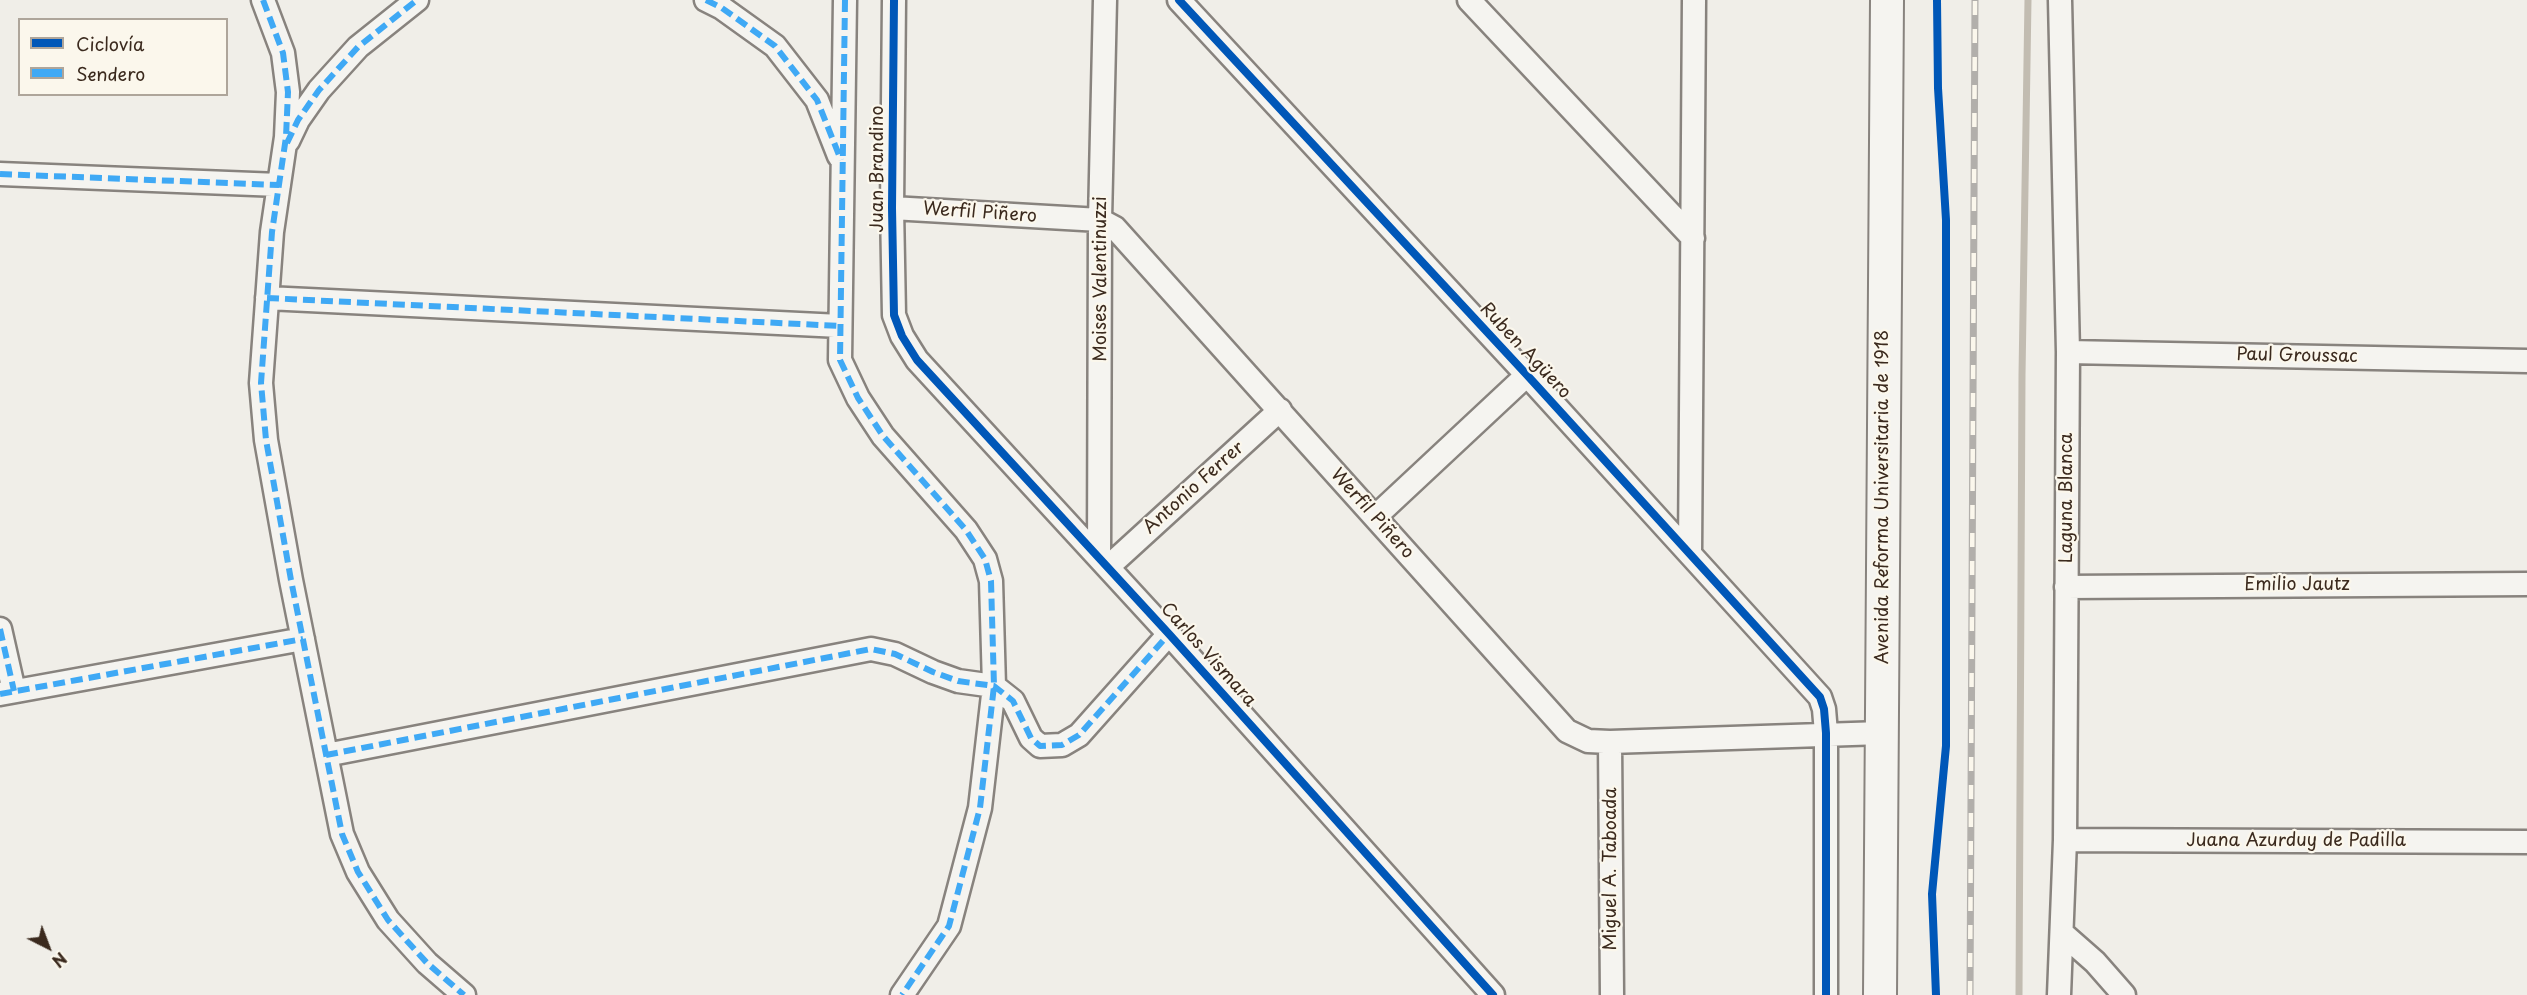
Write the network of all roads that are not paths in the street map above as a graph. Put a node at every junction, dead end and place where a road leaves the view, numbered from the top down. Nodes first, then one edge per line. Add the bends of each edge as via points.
1 (263, 0) edge
2 (417, 0) edge
3 (706, 0) edge
4 (845, 0) edge
5 (894, 0) edge
6 (1105, 0) edge
7 (1179, 0) edge
8 (1469, 0) edge
9 (1694, 0) edge
10 (1887, 0) edge
11 (2060, 0) edge
12 (284, 148) junction
13 (843, 166) junction
14 (0, 174) edge
15 (279, 185) junction
16 (892, 208) junction
17 (1100, 220) junction
18 (1693, 238) junction
19 (267, 298) junction
20 (840, 326) junction
21 (902, 336) joint
22 (2068, 352) junction
23 (2527, 361) edge
24 (1527, 375) junction
25 (1280, 410) junction
26 (1375, 517) junction
27 (1690, 554) junction
28 (1103, 562) junction
29 (2527, 584) edge
30 (2066, 587) junction
31 (0, 629) edge
32 (1169, 634) junction
33 (303, 639) junction
34 (994, 686) junction
35 (7, 693) edge
36 (1826, 733) junction
37 (1882, 733) junction
38 (1610, 742) junction
39 (326, 755) junction
40 (2065, 840) junction
41 (2527, 842) edge
42 (2062, 933) junction
43 (464, 995) edge
44 (902, 995) edge
45 (1493, 995) edge
46 (1612, 995) edge
47 (1826, 995) edge
48 (1880, 995) edge
49 (2059, 995) edge
50 (2124, 995) edge

1 - 12 street via 283,52 288,92
2 - 12 street via 350,56 298,120
3 - 13 street via 775,46 817,100
4 - 13 street
5 - 16 street, Juan Brandino
6 - 17 street, Moises Valentinuzzi
7 - 24 street, Ruben Agüero
8 - 18 street
9 - 18 street
10 - 37 main road, Avenida Reforma Universitaria de 1918
11 - 22 street, Laguna Blanca
12 - 15 street
13 - 20 street
14 - 15 street
15 - 19 street
16 - 17 street, Werfil Piñero
16 - 21 street, Juan Brandino via 894,315
17 - 25 street, Werfil Piñero via 1115,228
17 - 28 street, Moises Valentinuzzi
18 - 27 street
19 - 20 street
19 - 33 street via 261,383 266,440
20 - 34 street via 840,360 858,398 883,436 966,530 985,559 991,581
21 - 28 street, Carlos Vismara via 917,360
22 - 23 street, Paul Groussac
22 - 30 street, Laguna Blanca
24 - 26 street
24 - 27 street, Ruben Agüero
25 - 26 street, Werfil Piñero
25 - 28 street, Antonio Ferrer
26 - 38 street, Werfil Piñero via 1568,731 1588,741
27 - 36 street, Ruben Agüero via 1820,697
28 - 32 street, Carlos Vismara
29 - 30 street, Emilio Jautz
30 - 40 street, Laguna Blanca
31 - 35 street
32 - 34 street via 1079,735 1062,745 1040,746 1031,738 1013,701
32 - 45 street, Carlos Vismara
33 - 35 street
33 - 39 street
34 - 39 street via 958,681 895,654 872,649
34 - 44 street via 980,808 949,926
36 - 37 street, Werfil Piñero
36 - 38 street, Werfil Piñero
36 - 47 street
37 - 48 main road, Avenida Reforma Universitaria de 1918
38 - 46 street, Miguel A. Taboada
39 - 43 street via 342,834 358,872 388,920 427,963
40 - 41 street, Juana Azurduy de Padilla
40 - 42 street, Laguna Blanca
42 - 49 street, Laguna Blanca
42 - 50 street

